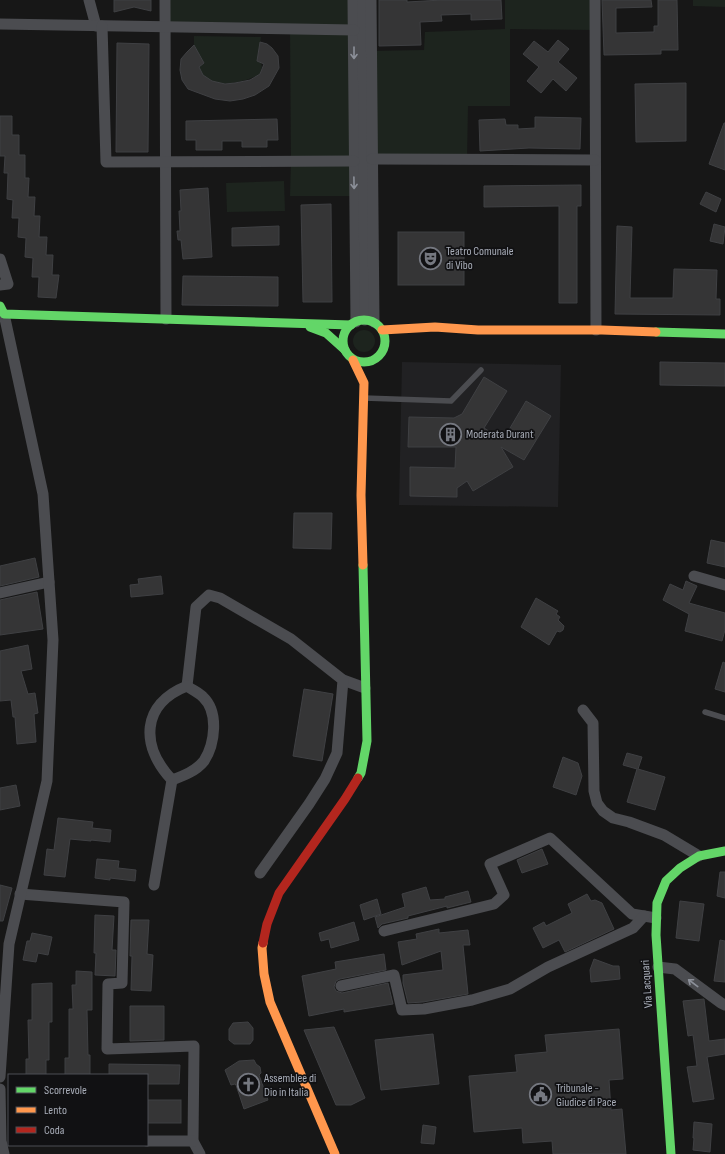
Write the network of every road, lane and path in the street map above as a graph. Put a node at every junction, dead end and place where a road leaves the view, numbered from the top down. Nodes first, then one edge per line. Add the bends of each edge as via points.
1 (89, 0) edge
2 (165, 0) edge
3 (353, 0) edge
4 (363, 0) edge
5 (371, 0) edge
6 (594, 0) edge
7 (0, 24) edge
8 (99, 26) junction
9 (166, 28) junction
10 (354, 30) junction
11 (372, 159) junction
12 (595, 160) junction
13 (354, 161) junction
14 (166, 162) junction
15 (0, 258) edge
16 (0, 285) edge
17 (2, 310) edge
18 (166, 319) junction
19 (299, 324) junction
20 (366, 324) junction
21 (435, 327) junction
22 (596, 330) junction
23 (725, 334) edge
24 (345, 350) junction
25 (380, 355) junction
26 (353, 360) junction
27 (481, 370) dead end
28 (364, 383) junction
29 (364, 398) junction
30 (694, 576) dead end
31 (49, 582) junction
32 (725, 585) edge
33 (0, 593) edge
34 (343, 680) junction
35 (187, 686) junction
36 (365, 688) junction
37 (583, 710) dead end
38 (705, 712) dead end
39 (725, 718) edge
40 (172, 780) junction
41 (725, 851) edge
42 (699, 856) junction
43 (260, 873) dead end
44 (154, 885) dead end
45 (20, 894) junction
46 (644, 916) junction
47 (656, 918) junction
48 (384, 931) dead end
49 (658, 967) junction
50 (341, 986) dead end
51 (725, 1005) edge
52 (0, 1077) edge
53 (0, 1089) edge
54 (5, 1141) edge
55 (148, 1141) edge
56 (193, 1141) junction
57 (4, 1154) edge
58 (200, 1154) edge
59 (335, 1154) edge
60 (671, 1154) edge

1 - 8 street
2 - 9 street
3 - 10 street
4 - 20 street
5 - 11 street
6 - 12 street
7 - 8 street
8 - 9 street
8 - 14 street via 106,162
9 - 10 street
9 - 14 street
10 -> 13 street
11 - 12 street
11 - 20 street
12 - 22 street
13 - 14 street
13 -> 20 street
14 - 18 street
15 - 16 street via 8,284
17 - 18 main road
17 - 31 street via 43,494
18 - 19 main road
19 - 20 main road
19 - 24 main road via 326,333
20 - 21 main road
20 - 24 main road via 346,330 343,344
20 - 25 main road via 386,343
21 - 22 main road via 478,330
21 - 25 main road via 398,338
22 - 23 main road
24 - 26 main road
25 - 26 main road via 372,362
25 - 28 main road
26 - 28 main road
27 - 29 lane via 451,401
28 - 29 main road
29 - 36 main road via 360,495
30 - 32 street
31 - 33 street
31 - 45 street via 53,640 46,781
34 - 35 street via 291,639 220,598 208,595 196,607
34 - 36 street
34 - 43 street via 337,753 309,804
35 - 40 street via 163,701 153,715 150,731 151,746 162,769
35 - 40 street via 203,697 213,715 211,746 203,762 187,774
36 - 59 main road via 367,741 361,773 278,893 262,948 270,1002
37 - 42 street via 593,723 594,791 597,803 603,811 613,818 664,835
38 - 39 lane
40 - 44 street
41 - 42 main road, Via Lacquari
42 - 47 main road, Via Lacquari via 666,881 657,903
45 - 52 street via 9,944
45 - 56 street via 124,902 122,983 108,984 107,1049 194,1046
46 - 47 street
46 - 48 street via 632,914 550,838 490,864 504,895 494,904
46 - 50 street via 633,928 548,967 510,989 472,1000 424,1009 402,1010 394,975
47 - 49 main road, Via Lacquari
51 -> 49 street via 676,970
49 - 60 main road, Via Lacquari
53 - 54 street
54 - 57 street
55 - 56 street
56 - 58 street

